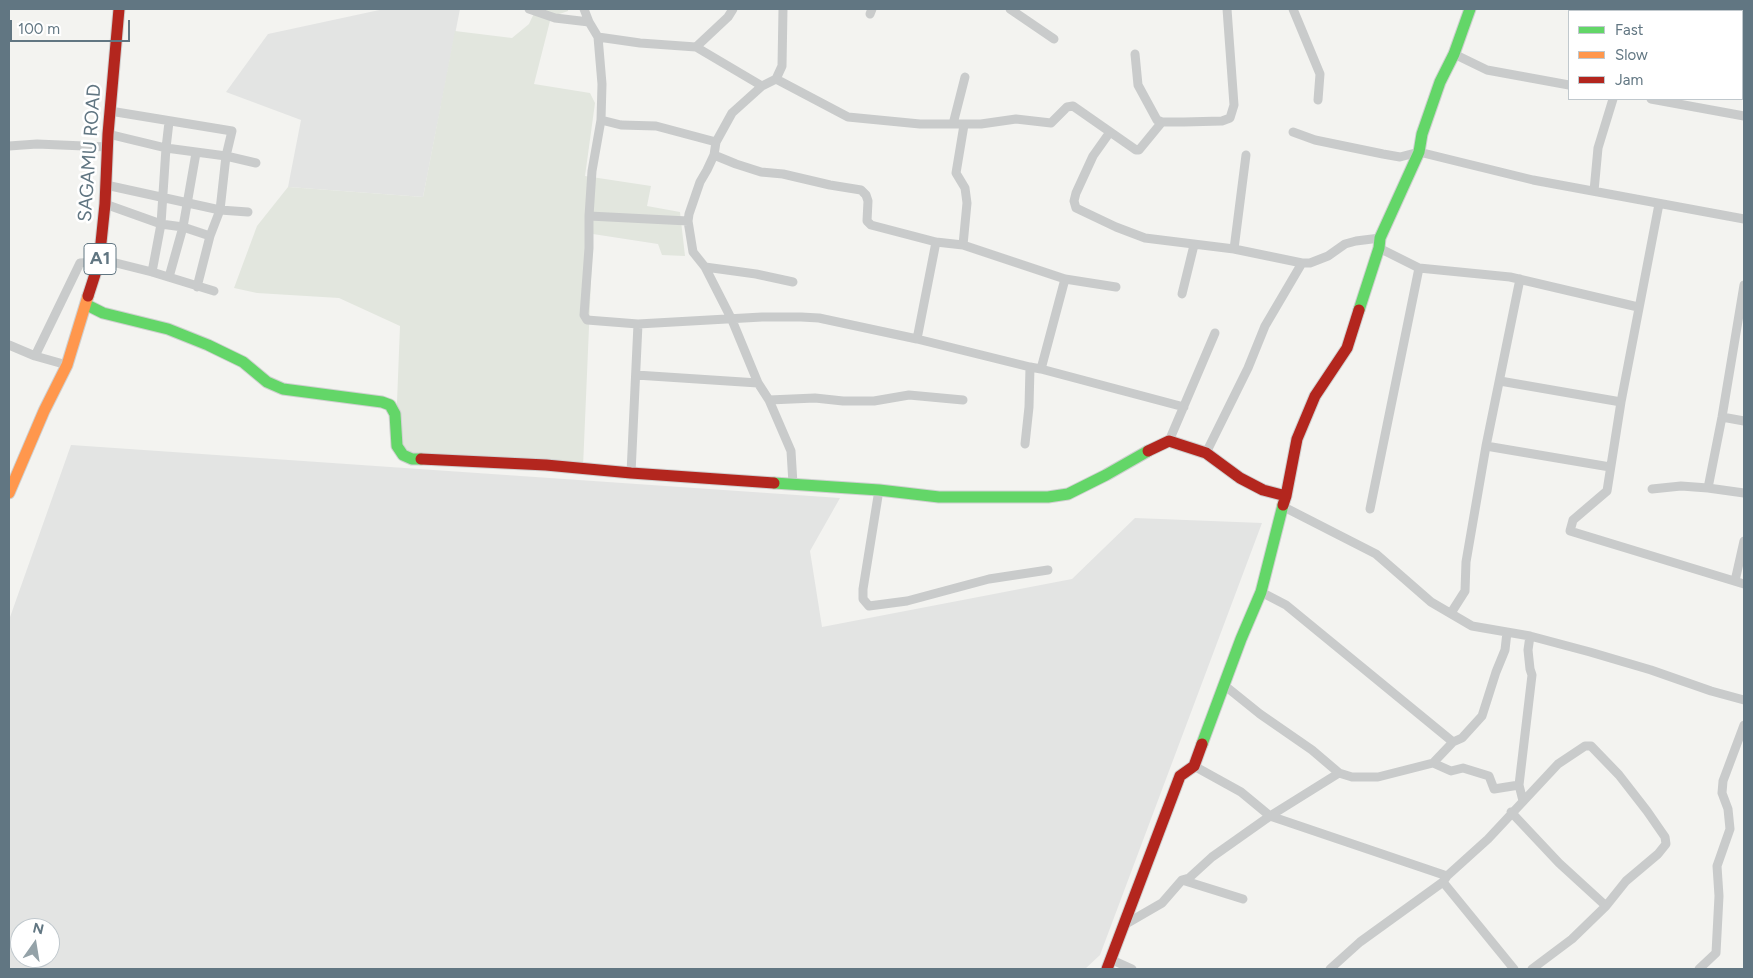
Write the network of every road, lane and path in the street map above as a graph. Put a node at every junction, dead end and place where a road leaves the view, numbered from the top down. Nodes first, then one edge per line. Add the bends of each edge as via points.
1 (119, 9) edge
2 (529, 9) edge
3 (584, 9) edge
4 (733, 9) edge
5 (783, 9) edge
6 (1010, 9) edge
7 (1227, 9) edge
8 (1293, 9) edge
9 (1470, 9) edge
10 (589, 22) junction
11 (598, 37) junction
12 (1054, 39) dead end
13 (696, 47) junction
14 (1135, 54) dead end
15 (1454, 54) junction
16 (965, 77) dead end
17 (776, 79) junction
18 (1568, 85) edge
19 (762, 86) junction
20 (1318, 100) dead end
21 (1612, 100) edge
22 (1656, 100) edge
23 (110, 111) junction
24 (1744, 116) edge
25 (601, 120) junction
26 (170, 122) junction
27 (1162, 122) junction
28 (953, 124) junction
29 (964, 125) junction
30 (1110, 132) junction
31 (1293, 132) dead end
32 (108, 134) junction
33 (716, 142) junction
34 (9, 146) edge
35 (108, 147) junction
36 (166, 148) junction
37 (1419, 152) junction
38 (196, 153) junction
39 (714, 155) junction
40 (1246, 155) dead end
41 (226, 156) junction
42 (256, 163) dead end
43 (106, 186) junction
44 (1594, 191) junction
45 (162, 197) junction
46 (188, 202) junction
47 (105, 204) junction
48 (1659, 204) junction
49 (220, 210) junction
50 (248, 212) dead end
51 (589, 216) junction
52 (1744, 219) edge
53 (688, 221) junction
54 (161, 224) junction
55 (183, 228) junction
56 (210, 236) junction
57 (936, 242) junction
58 (1380, 243) junction
59 (963, 245) junction
60 (1194, 245) junction
61 (1234, 249) junction
62 (99, 262) junction
63 (1302, 263) junction
64 (705, 267) junction
65 (1419, 268) junction
66 (152, 272) junction
67 (169, 277) junction
68 (1065, 279) junction
69 (1520, 279) junction
70 (792, 282) dead end
71 (1744, 285) edge
72 (197, 287) junction
73 (1116, 287) dead end
74 (214, 291) dead end
75 (1182, 294) dead end
76 (87, 305) junction
77 (1638, 307) junction
78 (1742, 317) edge
79 (732, 320) junction
80 (638, 324) junction
81 (1215, 333) dead end
82 (917, 339) junction
83 (9, 345) edge
84 (34, 356) junction
85 (67, 365) junction
86 (1030, 368) junction
87 (1041, 369) junction
88 (636, 376) junction
89 (1500, 380) junction
90 (758, 383) junction
91 (769, 400) junction
92 (963, 400) dead end
93 (1621, 402) junction
94 (1184, 407) junction
95 (1722, 417) junction
96 (1744, 421) edge
97 (1169, 441) junction
98 (1025, 444) dead end
99 (1486, 446) junction
100 (1206, 453) junction
101 (1610, 467) junction
102 (631, 473) junction
103 (793, 484) junction
104 (1708, 488) junction
105 (1652, 489) dead end
106 (9, 490) edge
107 (879, 490) junction
108 (1744, 493) edge
109 (1284, 501) junction
110 (1370, 509) dead end
111 (1744, 541) edge
112 (1048, 570) dead end
113 (1740, 582) edge
114 (1261, 592) junction
115 (1451, 613) junction
116 (1507, 632) junction
117 (1530, 636) junction
118 (1224, 685) junction
119 (1744, 700) edge
120 (1744, 725) edge
121 (1453, 742) junction
122 (1433, 763) junction
123 (1194, 766) junction
124 (1339, 773) junction
125 (1519, 785) junction
126 (1523, 801) junction
127 (1511, 812) junction
128 (1270, 816) junction
129 (1445, 879) junction
130 (1182, 880) junction
131 (1243, 899) dead end
132 (1606, 906) junction
133 (1124, 925) junction
134 (1108, 964) edge
135 (1510, 968) edge
136 (1132, 969) edge
137 (1330, 969) edge
138 (1532, 969) edge
139 (1699, 969) edge

1 - 23 main road, SAGAMU ROAD / A1
2 - 10 street via 555,18
3 - 10 street
4 - 13 street
5 - 17 street via 782,66
6 - 12 street
7 - 27 street via 1234,105 1230,118 1222,121
8 - 20 street via 1320,74
9 - 15 main road
10 - 11 street
11 - 13 street
11 - 25 street
13 - 19 street
14 - 27 street via 1138,84 1150,109
15 - 18 street via 1487,70
15 - 37 main road via 1440,82
16 - 28 street
17 - 19 street
17 - 28 street via 848,117
19 - 33 street via 732,113
21 - 44 street via 1598,148
22 - 24 street
23 - 26 street
23 - 32 main road, SAGAMU ROAD / A1
25 - 33 street via 622,125 656,126
25 - 51 street via 592,171
26 - 36 street
26 - 41 street via 232,131
27 - 30 street via 1139,150
28 - 29 street
29 - 30 street via 1007,119 1051,123 1073,106
29 - 59 street via 956,173 965,188 967,203
30 - 60 street via 1093,156 1076,193 1076,208 1145,238
31 - 37 street via 1315,140 1400,157
32 - 35 main road, SAGAMU ROAD / A1
32 - 36 street
33 - 39 street
34 - 35 street
35 - 43 main road, SAGAMU ROAD / A1
36 - 38 street
36 - 45 street
37 - 44 street via 1533,180
37 - 58 main road
38 - 41 street
38 - 46 street
39 - 53 street via 693,199
39 - 57 street via 761,172 861,190 868,201 867,221 870,225
40 - 61 street
41 - 42 street
41 - 49 street
43 - 45 street
43 - 47 main road, SAGAMU ROAD / A1
44 - 48 street
45 - 46 street
45 - 54 street
46 - 49 street
46 - 55 street
47 - 54 street
47 - 62 main road, SAGAMU ROAD / A1
48 - 52 street
48 - 77 street
49 - 50 street
49 - 56 street
51 - 53 street
51 - 80 street via 584,315 587,320
53 - 64 street via 693,252
54 - 55 street
54 - 66 street
55 - 56 street
55 - 67 street
56 - 72 street
57 - 59 street
57 - 82 street
58 - 63 street via 1356,241 1345,244 1328,256
58 - 65 street
58 - 109 main road via 1347,348 1315,396 1297,439
59 - 68 street
60 - 61 street
60 - 75 street
61 - 63 street
62 - 66 street
62 - 76 main road, SAGAMU ROAD / A1
62 - 84 street via 78,265
63 - 100 street via 1265,326
64 - 70 street
64 - 79 street
65 - 69 street
65 - 110 street
66 - 67 street
67 - 72 street
68 - 73 street
68 - 87 street
69 - 77 street
69 - 89 street
71 - 78 street
72 - 74 street
76 - 85 main road, SAGAMU ROAD / A1
76 - 102 main road via 103,313 168,329 208,345 243,362 267,382 283,389 390,405 398,446 404,455 412,459 546,465
77 - 93 street
78 - 95 street
79 - 80 street
79 - 82 street via 819,318
79 - 90 street
80 - 88 street
81 - 94 street
82 - 86 street
83 - 84 street
84 - 85 street
85 - 106 main road, SAGAMU ROAD / A1
86 - 87 street
86 - 98 street
87 - 94 street
88 - 90 street
88 - 102 street
89 - 93 street
89 - 99 street
90 - 91 street
91 - 92 street via 874,401 909,395
91 - 103 street via 791,451
93 - 101 street
94 - 97 street
95 - 96 street
95 - 104 street
97 - 100 main road
97 - 107 main road via 1083,487 1058,496 963,498
99 - 101 street
99 - 115 street via 1466,562 1465,591
100 - 109 main road via 1240,478
101 - 113 street via 1607,491 1573,520 1570,531
102 - 103 main road
103 - 107 main road
104 - 105 street
104 - 108 street
107 - 112 street via 863,589 863,600 869,606 907,601 989,579
109 - 114 main road
109 - 115 street via 1376,554 1431,602
111 - 113 street
114 - 118 main road
114 - 121 street via 1286,605
115 - 116 street via 1472,626
116 - 117 street
116 - 121 street via 1505,650 1482,716 1462,738
117 - 119 street
117 - 125 street via 1528,650 1532,675
118 - 123 main road
118 - 124 street
120 - 139 street via 1723,781 1722,792 1730,829 1716,866 1719,896 1716,954
121 - 122 street
122 - 124 street via 1378,777 1352,777
122 - 125 street via 1451,771 1463,768 1489,776 1494,789
123 - 128 street via 1241,792
123 - 133 main road via 1180,776
124 - 128 street
125 - 126 street
126 - 127 street
126 - 132 street via 1558,764 1584,746 1596,750 1619,775 1665,837 1666,844 1626,881
127 - 129 street via 1488,839
127 - 132 street
128 - 129 street
128 - 130 street
129 - 135 street
129 - 137 street via 1360,942
130 - 131 street
130 - 133 street via 1162,903
132 - 138 street via 1572,939
133 - 134 main road
134 - 136 street

